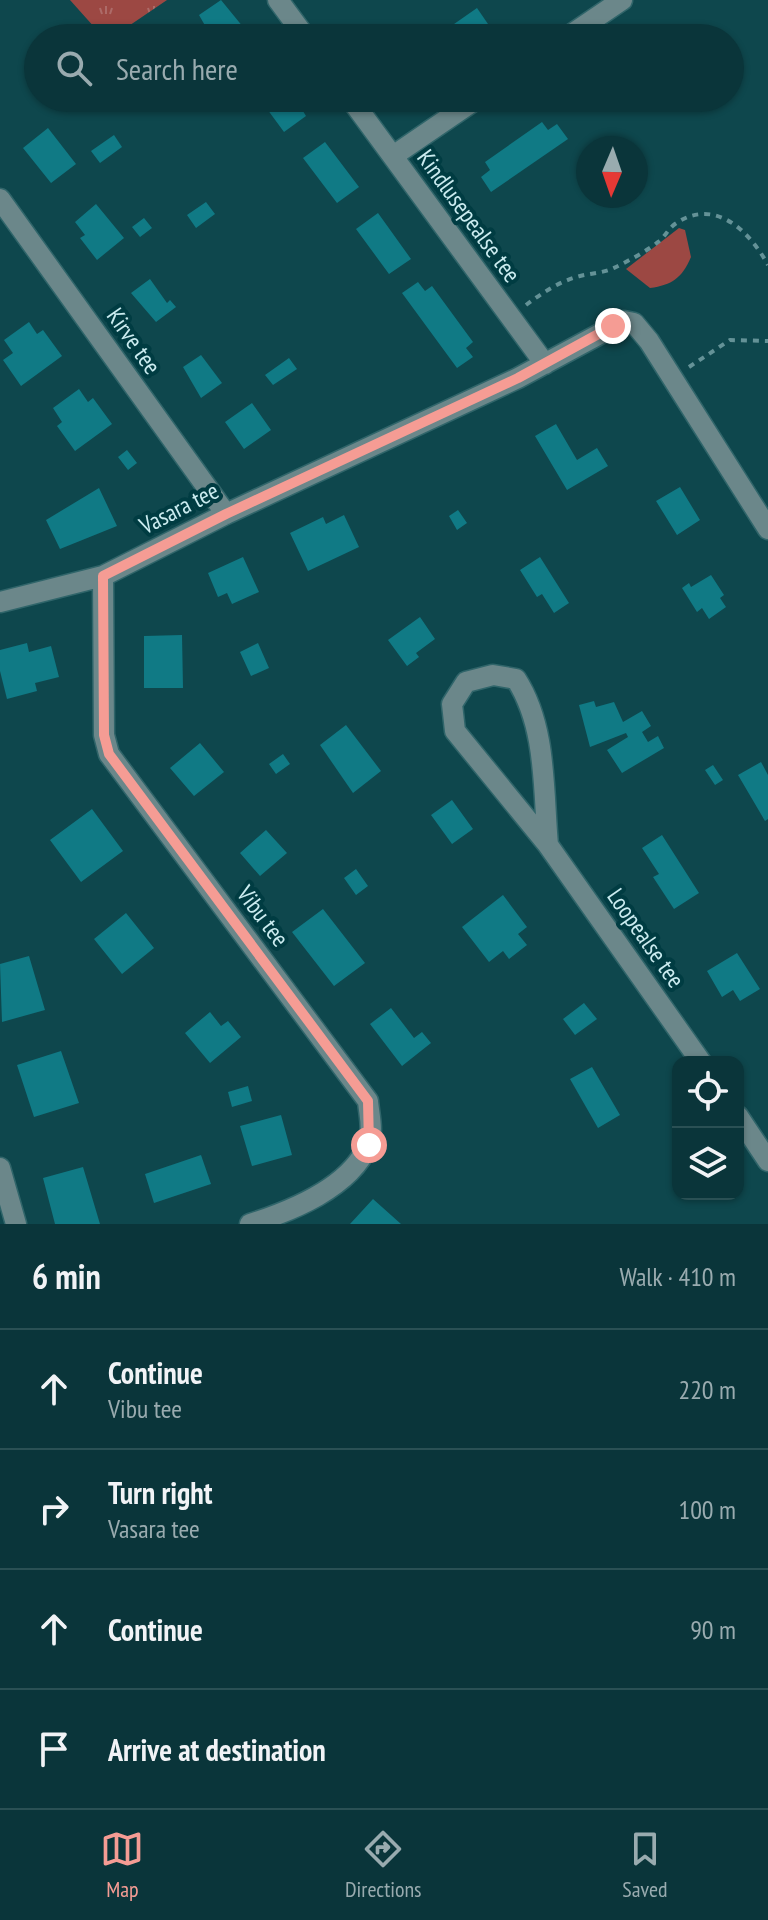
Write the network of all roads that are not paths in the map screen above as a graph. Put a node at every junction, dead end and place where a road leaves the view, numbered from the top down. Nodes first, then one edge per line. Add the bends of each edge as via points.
1 (278, 0) edge
2 (622, 0) edge
3 (296, 24) edge
4 (587, 24) edge
5 (360, 112) edge
6 (457, 112) edge
7 (393, 156) junction
8 (0, 199) edge
9 (545, 364) junction
10 (226, 514) junction
11 (768, 529) edge
12 (103, 576) junction
13 (0, 602) edge
14 (548, 845) junction
15 (697, 1056) edge
16 (744, 1125) edge
17 (768, 1161) edge
18 (0, 1168) edge
19 (16, 1224) edge
20 (250, 1224) edge

1 - 3 street
2 - 4 street
5 - 7 street, Kindlusepealse tee
6 - 7 street
7 - 9 street, Kindlusepealse tee
8 - 10 street, Kirve tee
9 - 10 street, Vasara tee
9 - 11 street, Vasara tee via 624,321 634,323
10 - 12 street, Vasara tee
12 - 13 street, Vasara tee
12 - 20 street, Vibu tee via 104,735 109,754 368,1101 369,1145 348,1172 292,1211
14 - 14 street, Loopealse tee via 536,721 529,699 516,679 493,675 466,682 452,704 455,731
14 - 15 street, Loopealse tee
16 - 17 street
18 - 19 street

